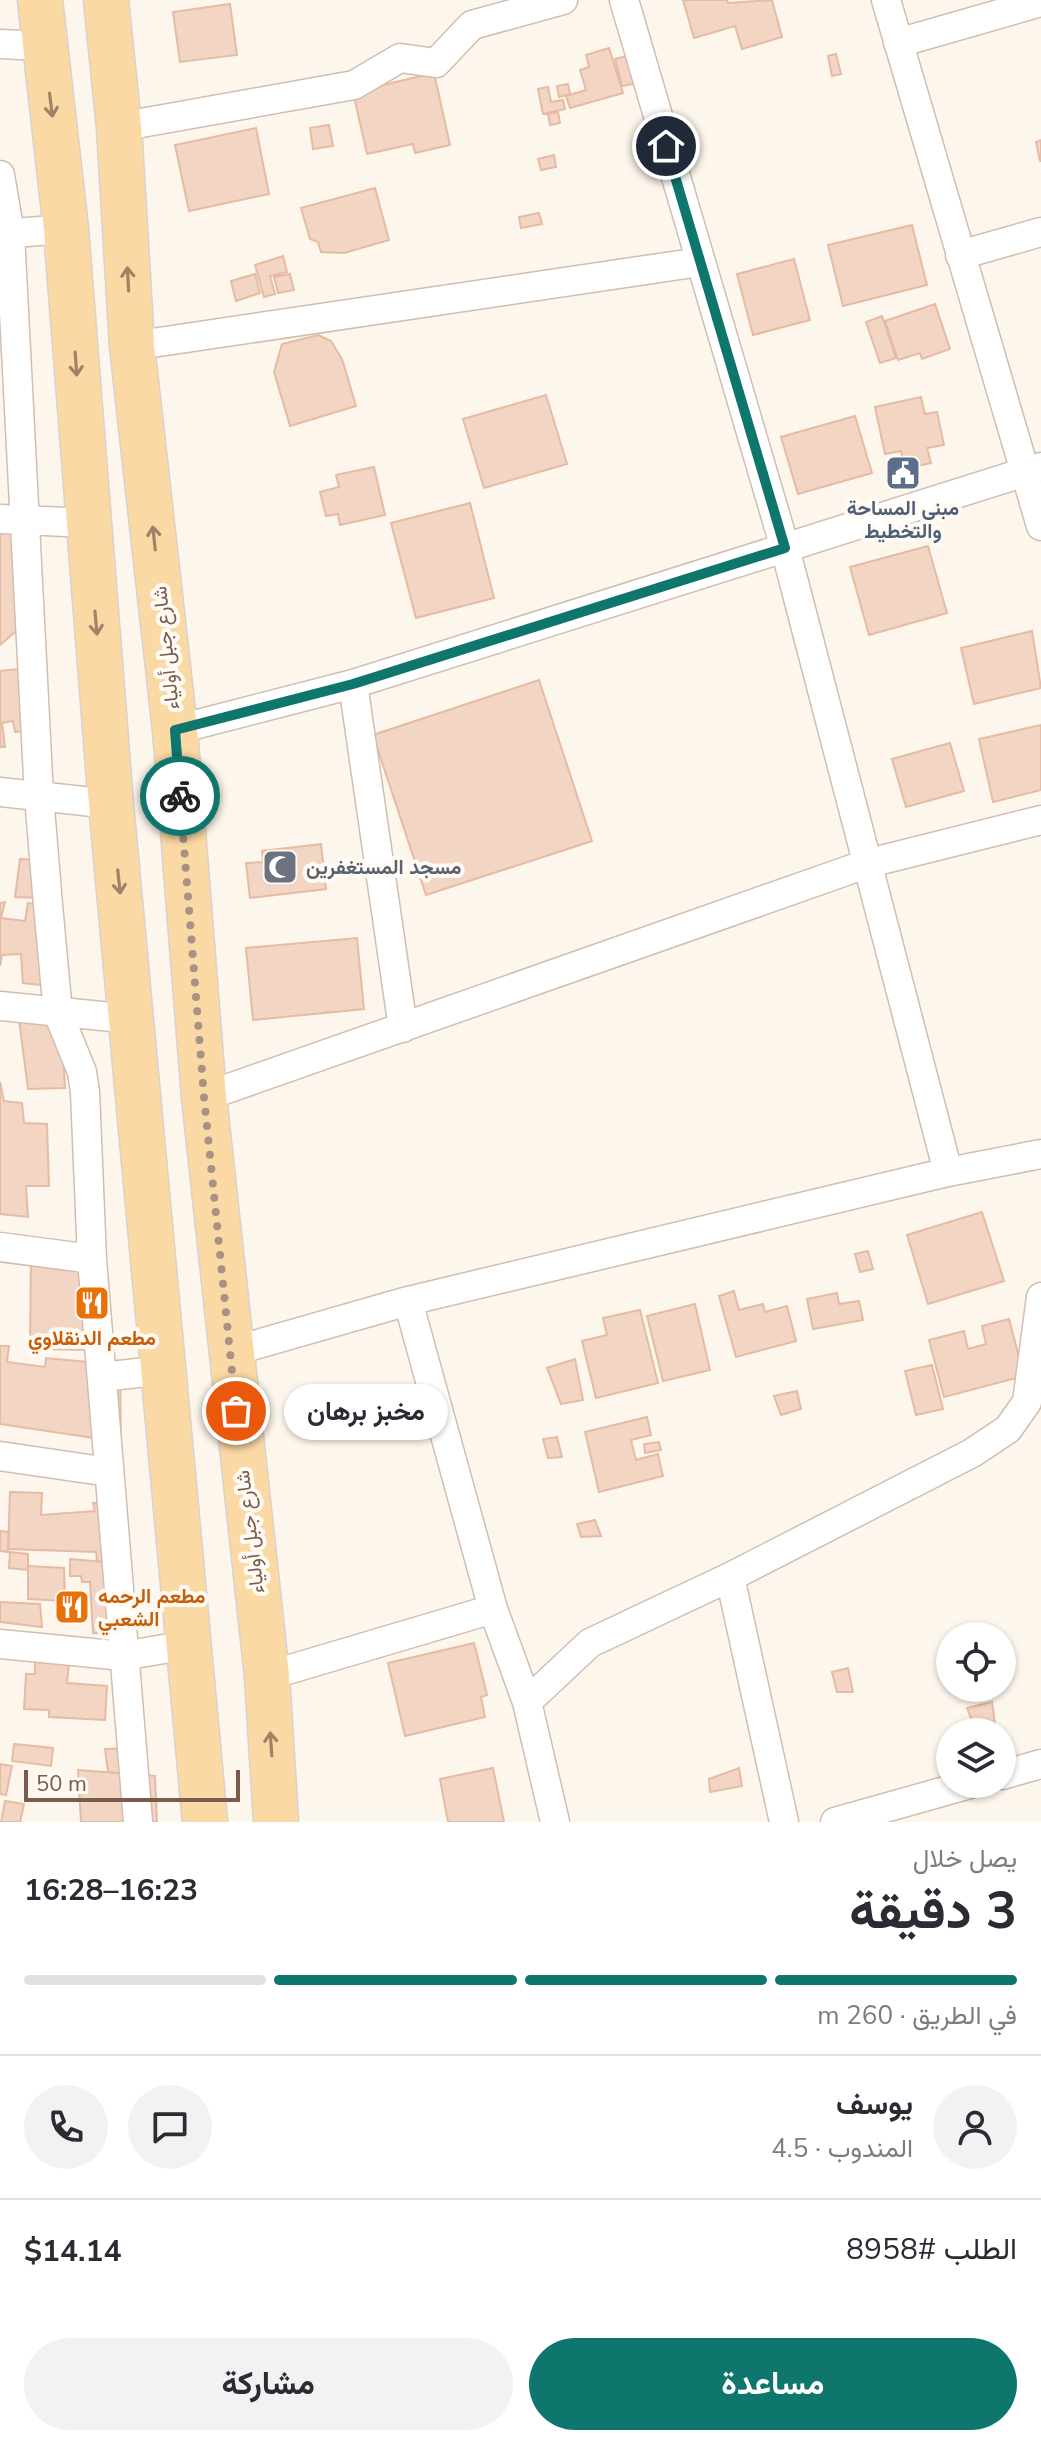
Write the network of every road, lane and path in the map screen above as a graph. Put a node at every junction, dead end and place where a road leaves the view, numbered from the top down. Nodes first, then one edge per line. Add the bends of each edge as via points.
1 (40, 0) edge
2 (106, 0) edge
3 (563, 0) edge
4 (624, 0) edge
5 (886, 0) edge
6 (1041, 2) edge
7 (898, 43) junction
8 (0, 44) edge
9 (44, 46) junction
10 (119, 127) junction
11 (0, 175) edge
12 (66, 229) junction
13 (1041, 232) edge
14 (5, 234) edge
15 (960, 255) junction
16 (700, 262) junction
17 (132, 346) junction
18 (1033, 469) edge
19 (12, 520) edge
20 (88, 523) junction
21 (1041, 526) edge
22 (785, 548) junction
23 (353, 684) junction
24 (175, 730) junction
25 (0, 792) edge
26 (39, 796) junction
27 (111, 804) junction
28 (1041, 820) edge
29 (869, 863) junction
30 (0, 1006) edge
31 (58, 1013) junction
32 (132, 1019) junction
33 (403, 1028) junction
34 (204, 1097) junction
35 (1041, 1154) edge
36 (948, 1172) junction
37 (0, 1247) edge
38 (92, 1259) junction
39 (1041, 1297) edge
40 (408, 1301) junction
41 (230, 1352) junction
42 (164, 1370) junction
43 (102, 1377) junction
44 (0, 1456) edge
45 (109, 1472) junction
46 (730, 1577) junction
47 (493, 1609) junction
48 (0, 1644) edge
49 (187, 1645) junction
50 (123, 1656) junction
51 (267, 1676) junction
52 (527, 1702) junction
53 (1041, 1764) edge
54 (1016, 1771) edge
55 (936, 1794) edge
56 (138, 1822) edge
57 (205, 1822) edge
58 (276, 1822) edge
59 (555, 1822) edge
60 (784, 1822) edge
61 (835, 1822) edge

1 - 9 main road
2 - 10 main road, شارع جبل أولياء
3 - 10 street via 472,25 436,63 400,58 354,85
4 - 16 street
5 - 7 street
6 - 7 street
7 - 15 street
8 - 9 street
9 -> 12 main road
17 -> 10 main road, شارع جبل أولياء
11 - 14 street
12 - 14 street
12 -> 20 main road
13 - 15 street
14 - 19 street
15 - 18 street
16 - 17 street
16 - 22 street
24 -> 17 main road, شارع جبل أولياء
18 - 21 street
18 - 22 street
19 - 20 street
19 - 26 street
20 -> 27 main road
22 - 23 street
22 - 29 street
23 - 24 street
23 - 33 street
24 - 34 main road, شارع جبل أولياء
25 - 26 street
26 - 27 street
26 - 31 street
27 -> 32 main road
28 - 29 street
29 - 33 street
29 - 36 street
30 - 31 street
31 - 32 street
31 - 38 street via 82,1072
32 - 42 main road
33 - 34 street
34 - 41 main road, شارع جبل أولياء
35 - 36 street
36 - 40 street
37 - 38 street
38 - 43 street
39 - 46 street via 1027,1402 1008,1429 972,1453
40 - 41 street
40 - 47 street
41 - 51 main road, شارع جبل أولياء
42 - 43 street
42 - 49 main road
43 - 45 street
44 - 45 street
45 - 50 street
46 - 52 street via 590,1643
46 - 60 street
47 - 51 street
47 - 52 street
48 - 50 street
49 - 50 street
49 - 57 main road
50 - 56 street
58 -> 51 main road, شارع جبل أولياء
52 - 59 street
53 - 54 street
55 - 61 street

